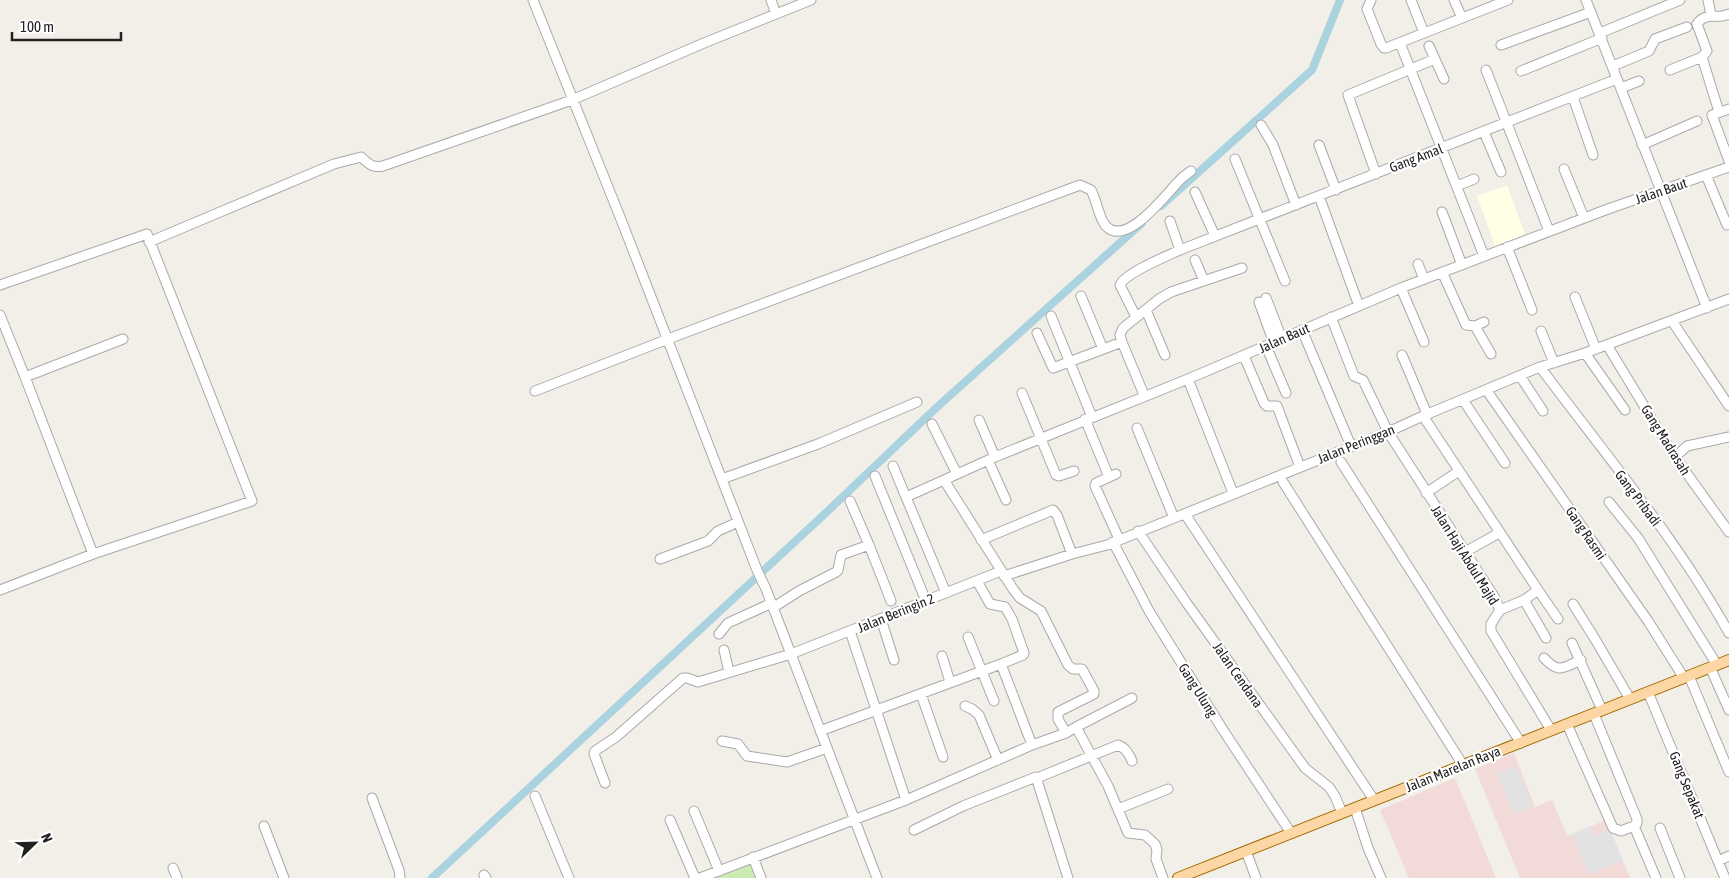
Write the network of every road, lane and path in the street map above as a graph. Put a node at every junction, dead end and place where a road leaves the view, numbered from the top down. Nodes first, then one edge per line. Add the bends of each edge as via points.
1 (533, 0) edge
2 (771, 0) edge
3 (811, 0) edge
4 (1371, 0) edge
5 (1411, 0) edge
6 (1454, 0) edge
7 (1508, 0) edge
8 (1586, 0) edge
9 (1680, 0) edge
10 (1708, 0) edge
11 (1486, 4) edge
12 (1591, 12) junction
13 (776, 14) junction
14 (1729, 14) edge
15 (1711, 15) junction
16 (1462, 18) junction
17 (1688, 27) dead end
18 (1424, 33) junction
19 (1601, 36) junction
20 (1400, 43) junction
21 (1501, 45) dead end
22 (1429, 46) dead end
23 (1702, 57) junction
24 (1435, 59) junction
25 (1613, 66) junction
26 (1410, 69) junction
27 (1486, 70) dead end
28 (1670, 70) dead end
29 (1521, 71) dead end
30 (1444, 79) dead end
31 (1639, 81) dead end
32 (1619, 84) junction
33 (1573, 97) junction
34 (572, 100) junction
35 (1729, 109) edge
36 (1716, 114) junction
37 (1697, 121) dead end
38 (1507, 122) junction
39 (1261, 125) dead end
40 (1484, 132) junction
41 (1319, 145) dead end
42 (1642, 145) junction
43 (1442, 149) junction
44 (1593, 155) dead end
45 (1235, 159) dead end
46 (1729, 161) edge
47 (1729, 167) edge
48 (1564, 170) dead end
49 (1191, 171) dead end
50 (1501, 172) dead end
51 (1376, 174) junction
52 (1706, 175) junction
53 (1474, 179) dead end
54 (1456, 186) junction
55 (1336, 190) junction
56 (1660, 191) junction
57 (1194, 192) dead end
58 (1318, 196) junction
59 (1296, 205) junction
60 (1442, 212) dead end
61 (1584, 218) junction
62 (1260, 219) junction
63 (1170, 221) dead end
64 (1727, 226) dead end
65 (1550, 231) junction
66 (1215, 236) junction
67 (149, 242) junction
68 (1507, 247) junction
69 (1180, 250) junction
70 (1484, 256) junction
71 (1195, 260) dead end
72 (1418, 264) dead end
73 (1462, 265) junction
74 (1242, 268) dead end
75 (1442, 272) junction
76 (1424, 279) junction
77 (1204, 281) junction
78 (1286, 281) dead end
79 (0, 285) edge
80 (1401, 288) junction
81 (1081, 296) dead end
82 (1575, 297) dead end
83 (1729, 299) edge
84 (1262, 300) dead end
85 (1359, 306) junction
86 (1707, 308) junction
87 (1146, 310) junction
88 (1532, 310) dead end
89 (0, 315) edge
90 (1051, 316) dead end
91 (1136, 317) junction
92 (1331, 318) junction
93 (1672, 321) junction
94 (1484, 322) dead end
95 (1475, 326) junction
96 (1302, 330) junction
97 (1541, 331) dead end
98 (1037, 333) dead end
99 (123, 339) dead end
100 (668, 339) junction
101 (1122, 342) junction
102 (1274, 342) junction
103 (1424, 342) dead end
104 (1607, 345) junction
105 (1103, 349) junction
106 (1596, 349) junction
107 (1491, 354) dead end
108 (1585, 354) junction
109 (1165, 355) dead end
110 (1402, 355) dead end
111 (1244, 356) junction
112 (1070, 362) junction
113 (1554, 363) junction
114 (1540, 367) junction
115 (25, 376) junction
116 (1520, 376) junction
117 (1188, 379) junction
118 (1487, 390) junction
119 (534, 391) dead end
120 (1286, 393) dead end
121 (1022, 394) dead end
122 (1144, 395) junction
123 (1463, 400) junction
124 (917, 402) dead end
125 (1729, 406) edge
126 (1624, 410) dead end
127 (1542, 411) dead end
128 (1425, 415) junction
129 (1088, 418) junction
130 (979, 420) dead end
131 (932, 424) dead end
132 (1137, 428) dead end
133 (1388, 432) junction
134 (1729, 437) edge
135 (1040, 439) junction
136 (1351, 446) junction
137 (1675, 457) junction
138 (991, 458) junction
139 (1341, 462) dead end
140 (1505, 463) dead end
141 (893, 466) dead end
142 (1300, 467) junction
143 (1074, 471) dead end
144 (1459, 471) junction
145 (957, 474) junction
146 (875, 476) dead end
147 (722, 479) junction
148 (944, 480) junction
149 (1283, 482) dead end
150 (1233, 493) junction
151 (1426, 493) junction
152 (906, 497) junction
153 (1006, 500) dead end
154 (850, 501) dead end
155 (1609, 502) dead end
156 (1184, 514) junction
157 (1174, 518) junction
158 (738, 522) junction
159 (1138, 532) junction
160 (1729, 532) edge
161 (1499, 533) junction
162 (981, 540) junction
163 (1116, 541) junction
164 (869, 545) junction
165 (1465, 552) junction
166 (93, 554) junction
167 (1072, 554) junction
168 (660, 559) dead end
169 (1002, 573) junction
170 (977, 580) junction
171 (0, 590) edge
172 (1538, 590) junction
173 (946, 593) junction
174 (1524, 600) junction
175 (891, 601) dead end
176 (926, 601) junction
177 (1573, 604) dead end
178 (773, 606) junction
179 (1500, 610) junction
180 (881, 619) junction
181 (1558, 619) dead end
182 (850, 631) junction
183 (1729, 633) edge
184 (720, 634) dead end
185 (968, 637) dead end
186 (1546, 638) dead end
187 (1572, 643) dead end
188 (724, 650) dead end
189 (791, 654) junction
190 (942, 656) dead end
191 (1544, 658) dead end
192 (894, 660) dead end
193 (1581, 660) junction
194 (1729, 660) edge
195 (1001, 664) junction
196 (1714, 666) junction
197 (982, 670) junction
198 (729, 672) junction
199 (1686, 677) junction
200 (950, 682) junction
201 (1648, 692) junction
202 (921, 694) junction
203 (1132, 698) dead end
204 (1630, 699) junction
205 (994, 700) dead end
206 (965, 706) dead end
207 (1729, 710) edge
208 (876, 711) junction
209 (1598, 712) junction
210 (1567, 724) junction
211 (1076, 727) junction
212 (1551, 730) junction
213 (820, 731) junction
214 (1066, 733) junction
215 (722, 741) dead end
216 (1521, 742) junction
217 (1032, 745) junction
218 (827, 748) junction
219 (1092, 755) junction
220 (943, 757) dead end
221 (998, 760) junction
222 (1132, 761) dead end
223 (1463, 765) junction
224 (1729, 772) edge
225 (1037, 778) junction
226 (605, 783) dead end
227 (1168, 789) dead end
228 (535, 796) dead end
229 (372, 798) dead end
230 (906, 800) junction
231 (1374, 800) junction
232 (1355, 808) junction
233 (1118, 809) junction
234 (694, 811) dead end
235 (1342, 813) junction
236 (855, 818) junction
237 (670, 820) dead end
238 (264, 826) dead end
239 (1634, 826) junction
240 (1660, 828) dead end
241 (914, 830) dead end
242 (1291, 833) junction
243 (1246, 851) junction
244 (1729, 856) edge
245 (753, 857) junction
246 (1718, 861) junction
247 (173, 868) dead end
248 (719, 871) junction
249 (1199, 874) edge
250 (177, 878) edge
251 (284, 878) edge
252 (400, 878) edge
253 (569, 878) edge
254 (695, 878) edge
255 (700, 878) edge
256 (761, 878) edge
257 (877, 878) edge
258 (1068, 878) edge
259 (1163, 878) edge
260 (1178, 878) edge
261 (1256, 878) edge
262 (1381, 878) edge
263 (1656, 878) edge
264 (1680, 878) edge
265 (1725, 878) edge

1 - 34 street
2 - 13 street
3 - 13 street
4 - 20 street via 1366,9 1382,47
5 - 18 street
6 - 16 street
7 - 11 street
8 - 12 street
9 - 19 street
10 - 15 street
11 - 16 street
12 - 19 street
12 - 21 street
13 - 34 street
14 - 15 street via 1721,17
15 - 23 street via 1697,24 1708,51
16 - 18 street
17 - 25 street via 1655,39 1650,51
18 - 20 street
19 - 25 street
19 - 29 street
20 - 26 street
22 - 24 street
23 - 28 street
23 - 36 street
24 - 26 street
24 - 30 street
25 - 32 street
26 - 43 street
26 - 51 street via 1348,94
27 - 38 street
31 - 32 street, Gang Amal
32 - 33 street, Gang Amal
32 - 42 street
33 - 38 street, Gang Amal
33 - 44 street
34 - 67 street via 383,166 370,166 361,156 334,164
34 - 100 street
35 - 36 street
36 - 46 street
37 - 42 street
38 - 40 street, Gang Amal
38 - 65 street
39 - 59 street
40 - 43 street, Gang Amal
40 - 50 street
41 - 55 street
42 - 56 street
43 - 51 street, Gang Amal
43 - 54 street
45 - 62 street
47 - 52 street, Jalan Baut
48 - 61 street
49 - 100 street via 1145,217 1121,232 1111,231 1105,225 1091,190 1080,185
51 - 55 street, Gang Amal
52 - 56 street, Jalan Baut
52 - 64 street
53 - 54 street
54 - 70 street
55 - 58 street, Gang Amal
56 - 61 street, Jalan Baut
56 - 86 street
57 - 66 street
58 - 59 street, Gang Amal
58 - 85 street
59 - 62 street, Gang Amal
60 - 73 street
61 - 65 street, Jalan Baut
62 - 66 street, Gang Amal
62 - 78 street
63 - 69 street
65 - 68 street, Jalan Baut
66 - 69 street, Gang Amal
67 - 79 street via 146,234
67 - 166 street via 252,501
68 - 70 street, Jalan Baut
68 - 88 street
69 - 91 street, Gang Amal via 1134,273 1120,285
70 - 73 street, Jalan Baut
71 - 77 street
72 - 76 street
73 - 75 street, Jalan Baut
74 - 77 street
75 - 76 street, Jalan Baut
75 - 95 street via 1466,325
76 - 80 street, Jalan Baut
77 - 87 street via 1171,292
80 - 85 street, Jalan Baut
80 - 103 street
81 - 105 street
82 - 106 street
83 - 86 street, Jalan Peringgan
84 - 102 street
85 - 92 street, Jalan Baut
86 - 93 street, Jalan Peringgan
87 - 91 street
87 - 109 street
89 - 115 street
90 - 112 street
91 - 101 street via 1123,328
92 - 96 street, Jalan Baut
92 - 133 street, Jalan Haji Abdul Majid via 1354,376 1363,380
93 - 104 street, Jalan Peringgan
93 - 125 street
94 - 95 street
95 - 107 street
96 - 102 street, Jalan Baut
96 - 136 street
97 - 113 street
98 - 112 street via 1054,368
99 - 115 street
100 - 119 street
100 - 147 street
101 - 105 street
101 - 122 street
102 - 111 street, Jalan Baut
102 - 120 street
104 - 106 street, Jalan Peringgan
104 - 137 street, Gang Madrasah
105 - 112 street
106 - 108 street, Jalan Peringgan
108 - 113 street, Jalan Peringgan
108 - 126 street
110 - 128 street
111 - 117 street, Jalan Baut
111 - 142 street via 1264,403 1276,406
112 - 129 street
113 - 114 street, Jalan Peringgan
114 - 116 street, Jalan Peringgan
114 - 183 street, Gang Pribadi via 1654,518
115 - 166 street
116 - 118 street, Jalan Peringgan
116 - 127 street
117 - 122 street, Jalan Baut
117 - 150 street
118 - 123 street, Jalan Peringgan
118 - 199 street, Gang Rasmi
121 - 135 street
122 - 129 street, Jalan Baut
123 - 128 street, Jalan Peringgan
123 - 140 street
124 - 147 street via 818,444
128 - 133 street, Jalan Peringgan
128 - 144 street
129 - 135 street, Jalan Baut
129 - 163 street via 1112,476 1095,486
130 - 138 street
131 - 145 street
132 - 157 street
133 - 136 street, Jalan Peringgan
133 - 151 street, Jalan Haji Abdul Majid
134 - 137 street via 1687,446
135 - 138 street, Jalan Baut
135 - 143 street via 1056,475
136 - 142 street, Jalan Peringgan
137 - 160 street, Gang Madrasah
138 - 145 street, Jalan Baut
138 - 153 street
139 - 216 street
141 - 152 street
142 - 150 street, Jalan Peringgan
144 - 151 street
144 - 161 street
145 - 148 street, Jalan Baut
146 - 176 street
147 - 158 street
148 - 152 street, Jalan Baut
148 - 162 street
149 - 223 street
150 - 156 street, Jalan Peringgan
151 - 165 street, Jalan Haji Abdul Majid
152 - 173 street
154 - 164 street
155 - 196 street via 1638,538
156 - 157 street, Jalan Peringgan
156 - 231 street
157 - 159 street, Jalan Peringgan
158 - 168 street via 708,541
158 - 178 street
159 - 163 street, Jalan Peringgan
159 - 235 street, Jalan Cendana via 1305,768 1326,784 1335,796
161 - 165 street
161 - 172 street
162 - 167 street via 1053,510
162 - 169 street
163 - 167 street, Jalan Peringgan
163 - 242 street, Gang Ulung via 1149,612
164 - 175 street
164 - 178 street via 841,556 836,572
165 - 179 street, Jalan Haji Abdul Majid
166 - 171 street
167 - 169 street, Jalan Peringgan
169 - 170 street, Jalan Beringin 2
169 - 214 street via 1020,598 1042,611 1068,665 1082,669 1094,691 1089,697 1058,712
170 - 173 street, Jalan Beringin 2
170 - 195 street via 990,604 1005,607 1024,652
172 - 174 street
172 - 181 street
173 - 176 street, Jalan Beringin 2
174 - 179 street
174 - 186 street
176 - 180 street, Jalan Beringin 2
177 - 204 street
178 - 184 street via 728,623
178 - 189 street
179 - 212 street, Jalan Haji Abdul Majid via 1491,624 1492,631
180 - 182 street, Jalan Beringin 2
180 - 192 street
182 - 189 street, Jalan Beringin 2
182 - 208 street
185 - 197 street
187 - 193 street
188 - 198 street
189 - 198 street, Jalan Beringin 2
189 - 213 street
190 - 200 street
191 - 193 street via 1552,667 1559,668
193 - 209 street
194 - 196 main road, Jalan Marelan Raya
195 - 197 street
195 - 217 street
196 - 199 main road, Jalan Marelan Raya
196 - 207 street
197 - 200 street
197 - 205 street
198 - 226 street, Jalan Beringin 2 via 698,682 683,678 616,738 595,751
199 - 201 main road, Jalan Marelan Raya
199 - 224 street, Gang Rasmi
200 - 202 street
201 - 204 main road, Jalan Marelan Raya
201 - 246 street, Gang Sepakat
202 - 208 street
202 - 220 street
203 - 211 street
204 - 209 main road, Jalan Marelan Raya
206 - 221 street via 978,715
208 - 213 street
208 - 230 street
209 - 210 main road, Jalan Marelan Raya
209 - 239 street via 1637,820
210 - 212 main road, Jalan Marelan Raya
210 - 239 street via 1613,828 1622,831
211 - 214 street
211 - 219 street
212 - 216 main road, Jalan Marelan Raya
213 - 218 street
214 - 217 street
215 - 218 street via 738,744 748,756 788,762
216 - 223 main road, Jalan Marelan Raya
217 - 221 street
218 - 236 street
219 - 222 street via 1118,745
219 - 225 street
219 - 233 street
221 - 230 street
223 - 231 main road, Jalan Marelan Raya
225 - 241 street via 963,806
225 - 258 street
227 - 233 street
228 - 253 street
229 - 252 street
230 - 236 street
231 - 232 main road, Jalan Marelan Raya
232 - 235 main road, Jalan Marelan Raya
232 - 262 street
233 - 259 street via 1128,833 1145,835 1156,844 1156,859
234 - 248 street
235 - 242 main road, Jalan Marelan Raya
236 - 245 street
236 - 257 street
237 - 254 street
238 - 251 street
239 - 263 street
240 - 264 street
242 - 243 main road, Jalan Marelan Raya
243 - 249 main road, Jalan Marelan Raya
243 - 261 street
244 - 246 street
245 - 248 street
245 - 256 street
246 - 265 street, Gang Sepakat
247 - 250 street
248 - 255 street
249 - 260 main road, Jalan Marelan Raya

